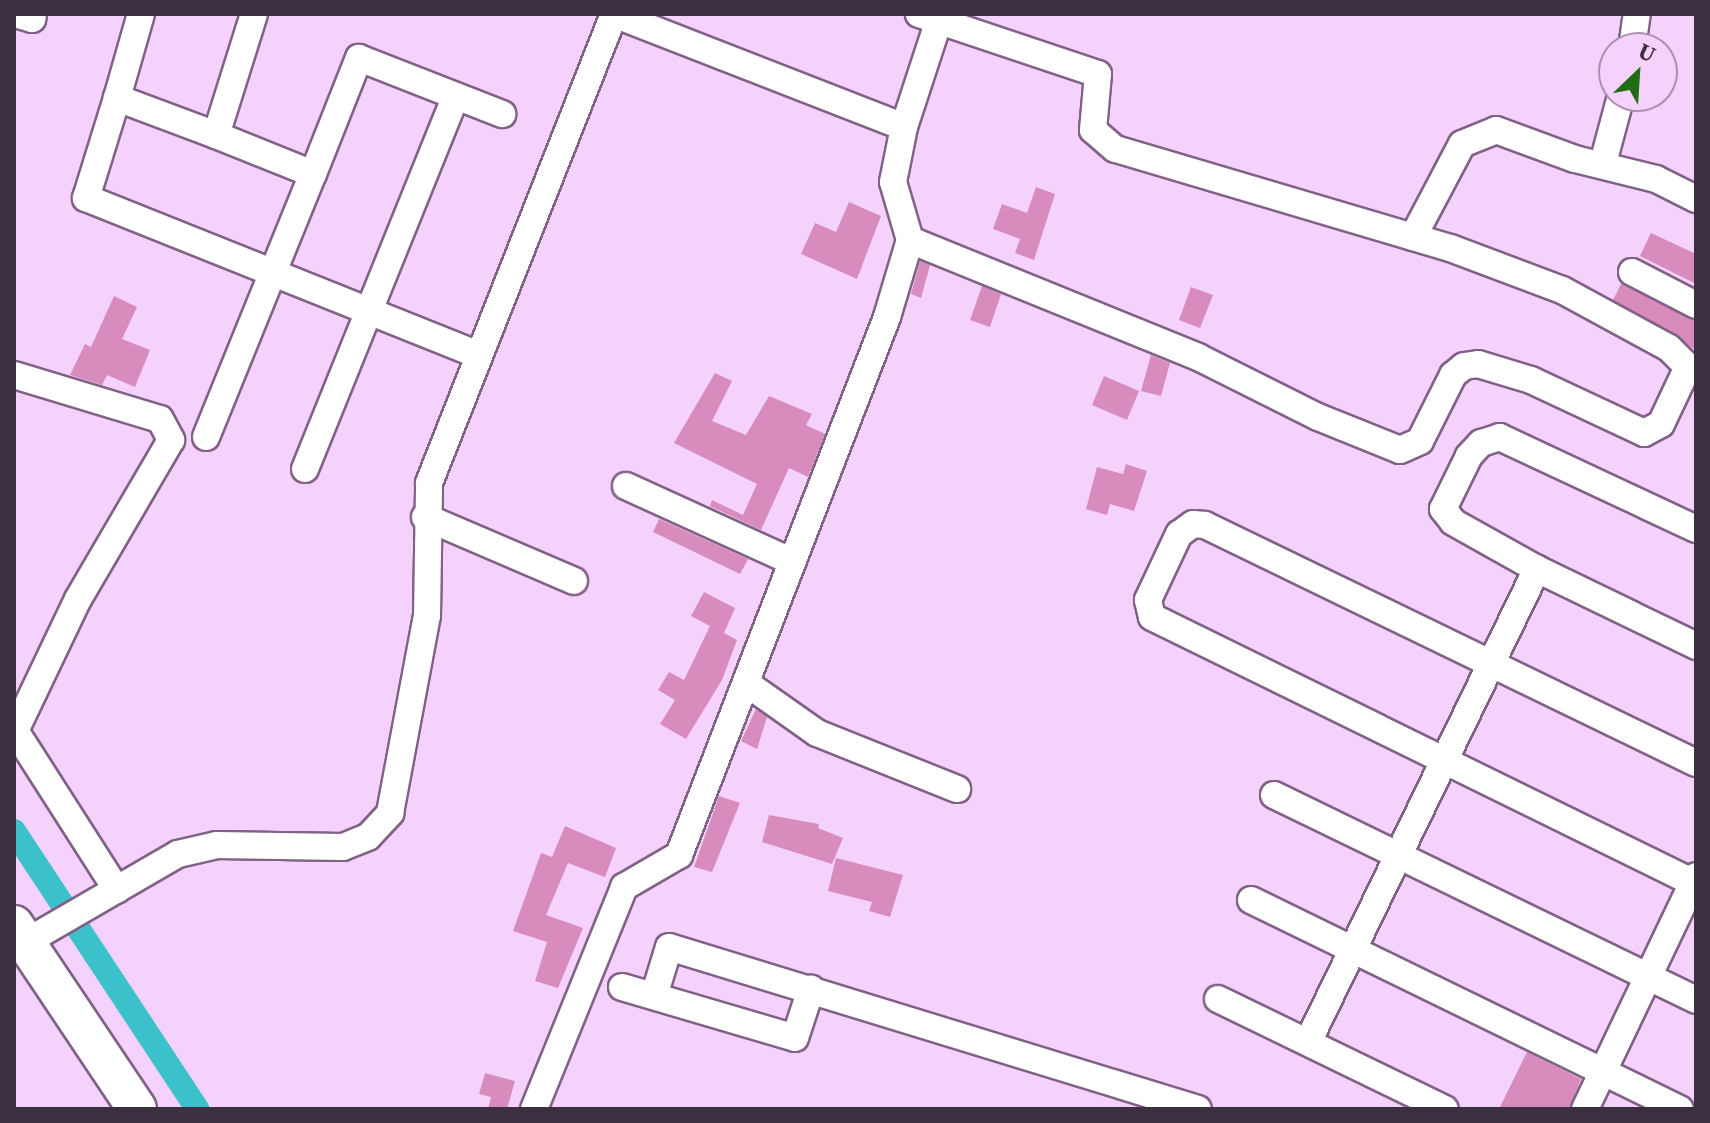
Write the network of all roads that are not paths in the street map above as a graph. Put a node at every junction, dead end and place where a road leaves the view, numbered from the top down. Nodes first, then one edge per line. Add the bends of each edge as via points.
1 (15, 14) edge
2 (33, 14) edge
3 (141, 14) edge
4 (254, 14) edge
5 (614, 14) edge
6 (933, 17) edge
7 (456, 96) junction
8 (117, 98) junction
9 (1617, 112) edge
10 (502, 114) dead end
11 (904, 127) junction
12 (216, 135) junction
13 (1603, 163) junction
14 (313, 174) junction
15 (1696, 199) edge
16 (1413, 237) junction
17 (910, 240) junction
18 (1632, 272) dead end
19 (272, 273) junction
20 (1696, 305) edge
21 (371, 312) junction
22 (479, 355) junction
23 (14, 375) edge
24 (206, 437) dead end
25 (305, 469) dead end
26 (626, 486) dead end
27 (425, 517) junction
28 (1696, 529) edge
29 (793, 562) junction
30 (1537, 569) junction
31 (574, 581) dead end
32 (1696, 646) edge
33 (1490, 664) junction
34 (746, 683) junction
35 (15, 730) edge
36 (1444, 761) junction
37 (1696, 763) edge
38 (957, 789) dead end
39 (1274, 795) dead end
40 (1399, 855) junction
41 (1695, 881) edge
42 (107, 895) junction
43 (1251, 900) dead end
44 (30, 931) edge
45 (1349, 951) junction
46 (1648, 976) junction
47 (622, 987) dead end
48 (811, 989) junction
49 (654, 996) junction
50 (1218, 999) dead end
51 (1696, 1000) edge
52 (1308, 1042) junction
53 (1603, 1071) junction
54 (137, 1109) edge
55 (534, 1109) edge
56 (1198, 1109) edge
57 (1445, 1109) edge
58 (1585, 1109) edge
59 (1680, 1109) edge

1 - 2 street via 32,19
3 - 8 street
4 - 12 street
5 - 11 street
5 - 22 street
6 - 11 street
6 - 16 street via 1098,74 1093,130 1115,149
7 - 10 street
7 - 14 street via 359,58
7 - 21 street
8 - 12 street
8 - 19 street via 86,198
9 - 13 street
11 - 17 street via 893,182
12 - 14 street
13 - 15 street via 1656,179
13 - 16 street via 1575,159 1496,130 1472,137 1446,166
14 - 19 street
16 - 17 street via 1562,290 1669,348 1685,364 1685,373 1661,424 1644,433 1631,429 1531,380 1478,364 1453,375 1420,441 1400,450 1318,417 1198,357
17 - 29 street via 887,317
18 - 20 street
19 - 21 street
19 - 24 street
21 - 22 street
21 - 25 street
22 - 27 street via 429,483
23 - 35 street via 154,416 165,423 171,440 78,599
26 - 29 street
27 - 31 street
27 - 42 street via 427,616 392,805 378,829 343,847 200,848 178,854
28 - 30 street via 1494,436 1481,443 1456,476 1446,495 1445,517
29 - 34 street
30 - 32 street
30 - 33 street
33 - 36 street
33 - 36 street via 1205,525 1186,527 1170,551 1148,600 1152,617
33 - 37 street
34 - 38 street via 817,733
34 - 55 street via 679,855 624,887
35 - 42 street
36 - 40 street
36 - 41 street
39 - 40 street
40 - 45 street
40 - 46 street
41 - 46 street
42 - 44 street
43 - 45 street
44 - 54 street
45 - 52 street
45 - 53 street
46 - 51 street
46 - 53 street
47 - 49 street
48 - 49 street via 795,1038
48 - 49 street via 669,947
48 - 56 street
50 - 52 street
52 - 57 street
53 - 58 street
53 - 59 street

